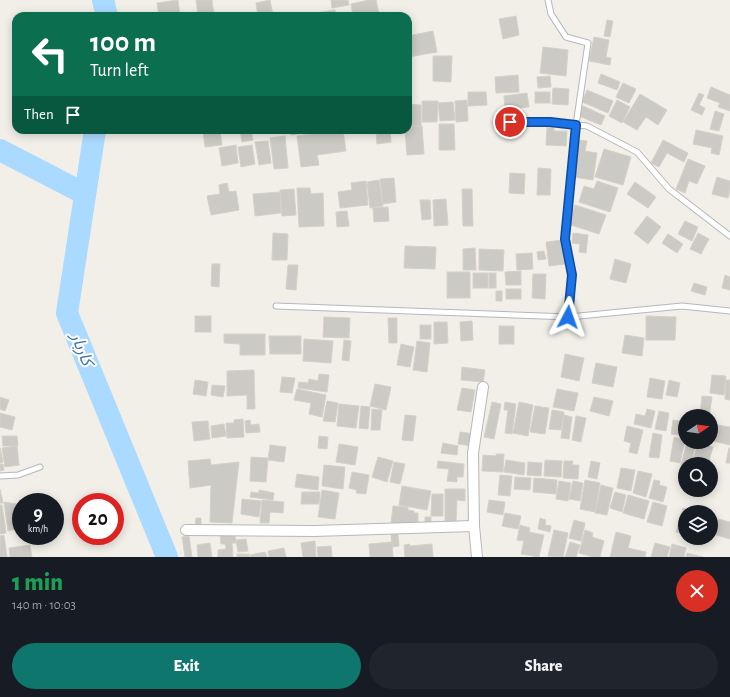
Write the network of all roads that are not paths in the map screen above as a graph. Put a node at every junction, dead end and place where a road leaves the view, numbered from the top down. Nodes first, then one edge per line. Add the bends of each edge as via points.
1 (548, 0) edge
2 (497, 123) dead end
3 (576, 125) junction
4 (730, 236) edge
5 (276, 306) dead end
6 (730, 311) edge
7 (568, 317) junction
8 (484, 387) dead end
9 (40, 467) dead end
10 (0, 476) edge
11 (474, 526) junction
12 (186, 530) dead end
13 (477, 557) edge

1 - 3 lane via 551,14 566,37 588,43
2 - 3 lane via 550,122
3 - 4 lane via 587,126 637,152 669,189
3 - 7 lane via 565,239 572,275
5 - 7 lane
6 - 7 lane via 682,306
8 - 11 street via 473,453
9 - 10 lane via 18,475
11 - 12 street via 314,531
11 - 13 street

